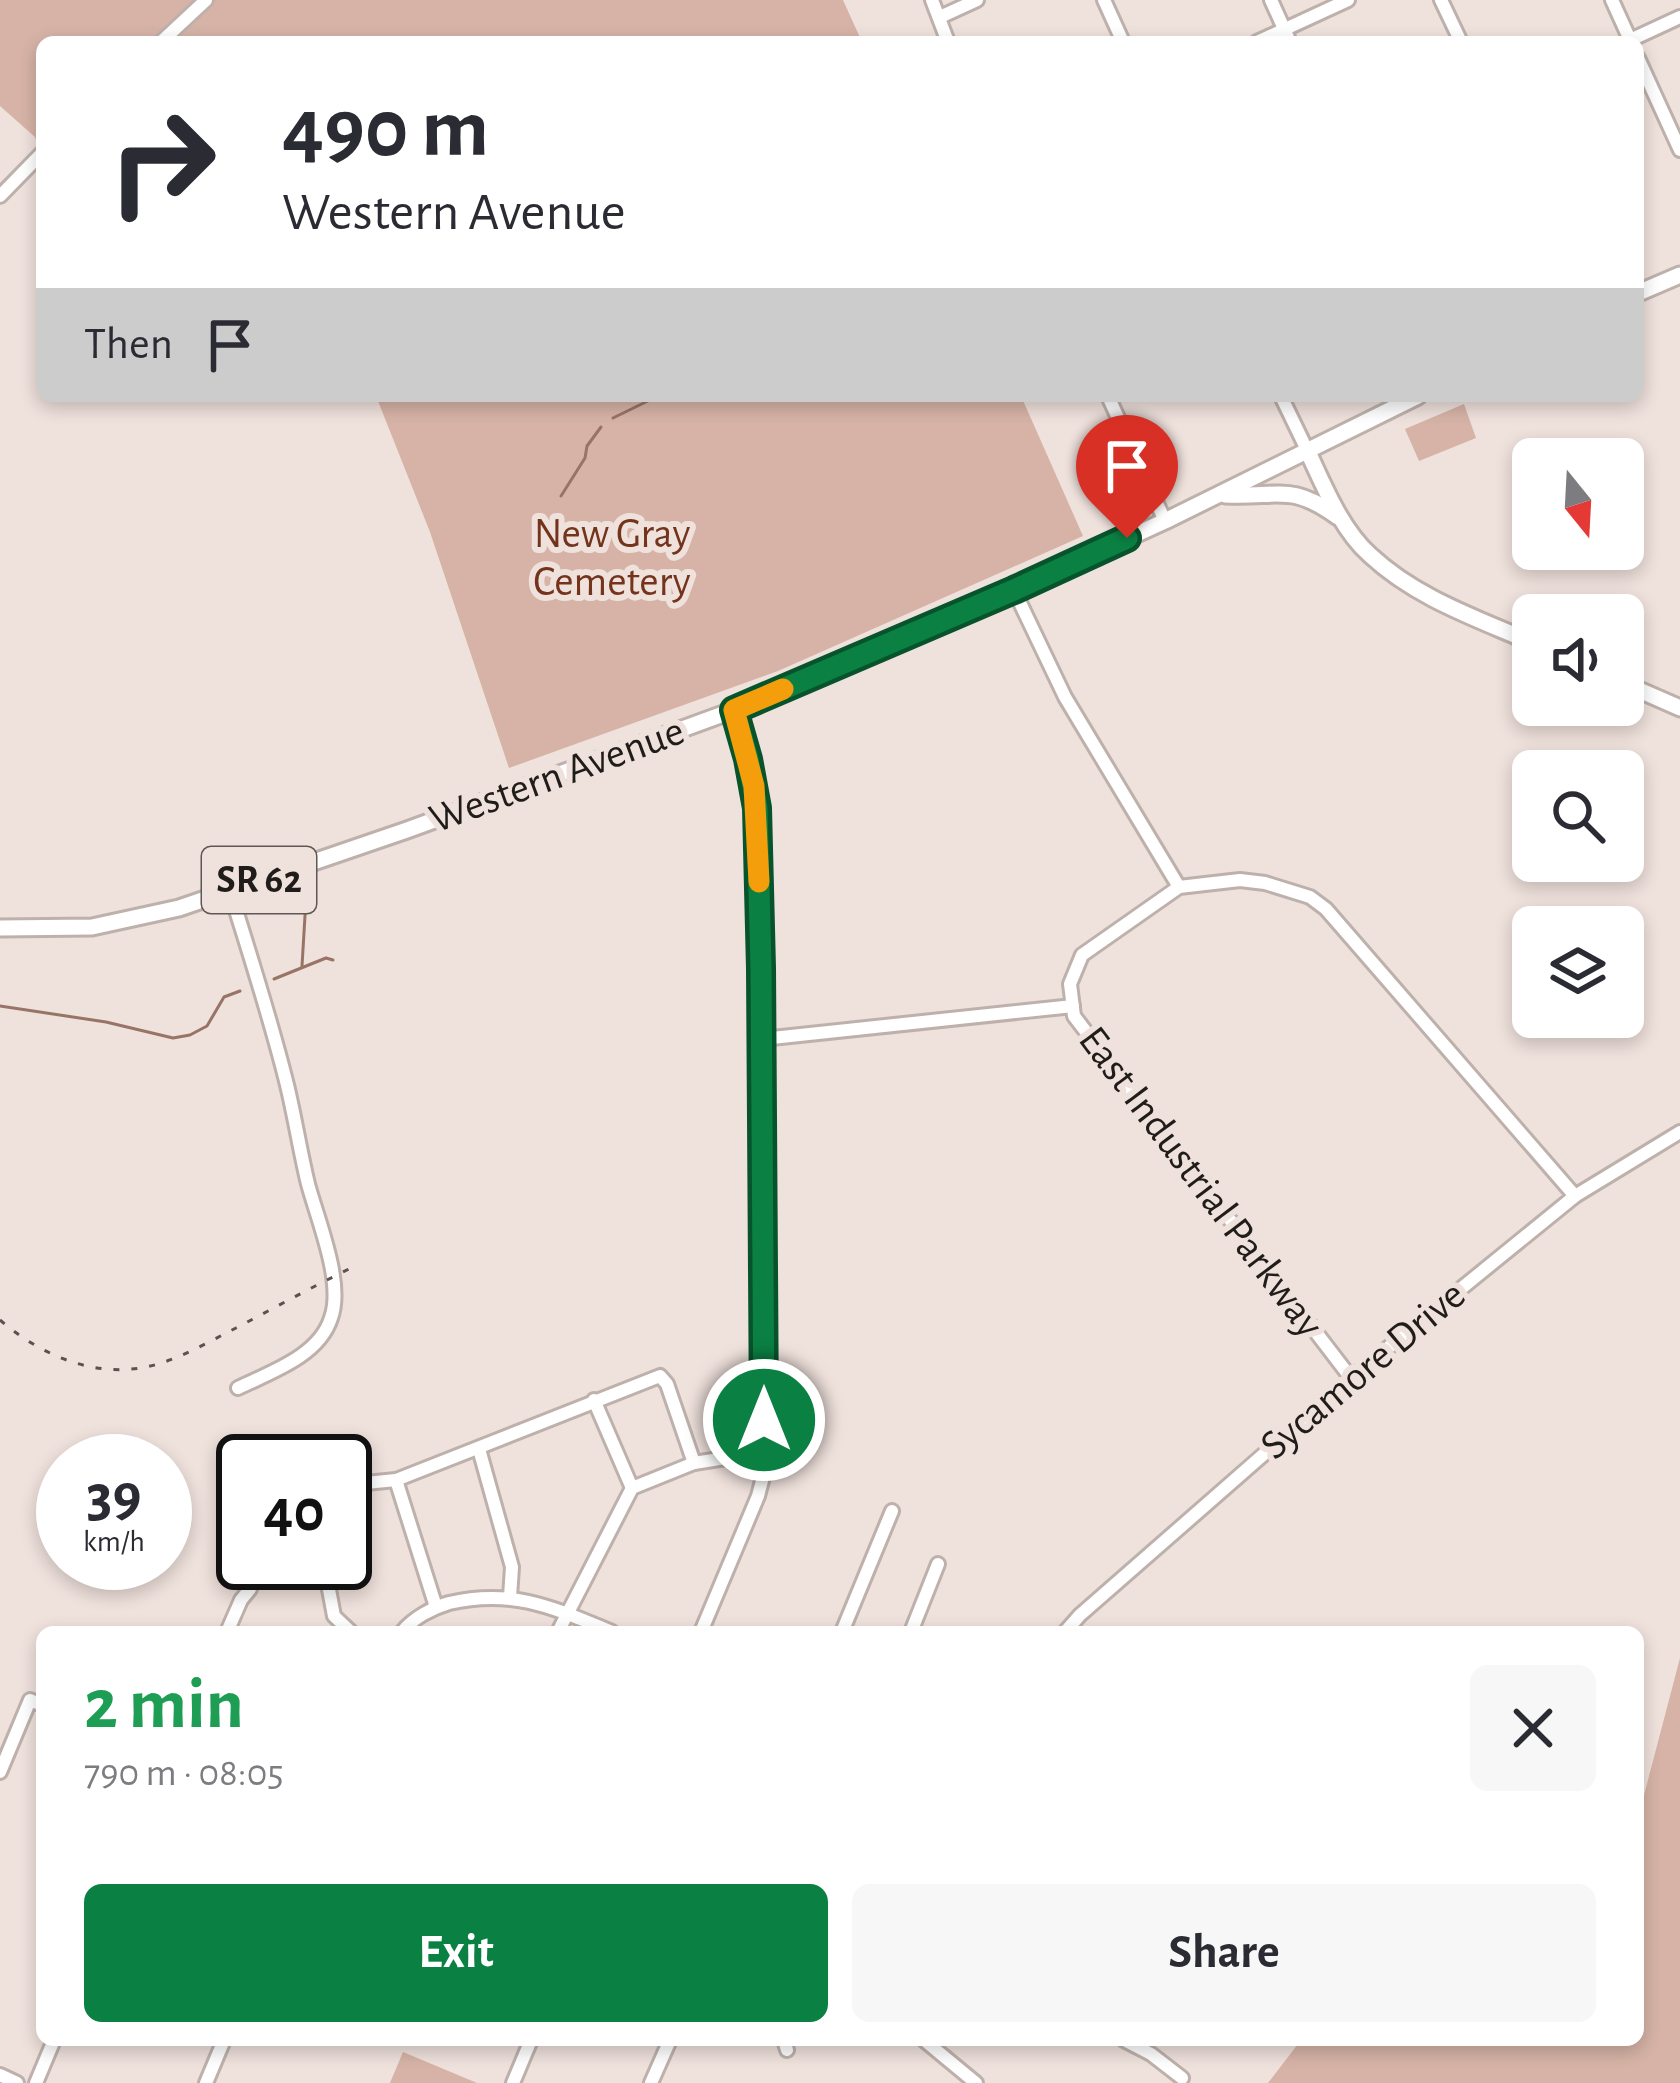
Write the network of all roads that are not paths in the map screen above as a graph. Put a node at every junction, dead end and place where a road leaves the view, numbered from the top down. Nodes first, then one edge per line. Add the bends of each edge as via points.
1 (206, 0) edge
2 (932, 0) edge
3 (977, 0) edge
4 (1104, 0) edge
5 (1270, 0) edge
6 (1348, 0) edge
7 (1442, 0) edge
8 (1612, 0) edge
9 (940, 16) junction
10 (1680, 17) edge
11 (167, 36) edge
12 (946, 36) edge
13 (1120, 36) edge
14 (1287, 36) edge
15 (1457, 36) edge
16 (1627, 36) edge
17 (1640, 36) edge
18 (1644, 71) edge
19 (1680, 150) edge
20 (36, 159) edge
21 (0, 196) edge
22 (1680, 274) edge
23 (1644, 290) edge
24 (1111, 402) edge
25 (1284, 402) edge
26 (1406, 402) edge
27 (1308, 452) junction
28 (1222, 495) junction
29 (1166, 521) junction
30 (1344, 521) junction
31 (1014, 590) junction
32 (1512, 635) edge
33 (1644, 692) edge
34 (1680, 708) edge
35 (734, 710) junction
36 (1179, 886) junction
37 (230, 891) junction
38 (4, 928) edge
39 (1073, 1006) junction
40 (761, 1039) junction
41 (1680, 1132) edge
42 (1575, 1196) junction
43 (1351, 1378) junction
44 (238, 1388) dead end
45 (594, 1400) junction
46 (478, 1449) junction
47 (764, 1452) junction
48 (694, 1463) junction
49 (397, 1480) junction
50 (372, 1483) edge
51 (632, 1488) junction
52 (892, 1510) dead end
53 (938, 1564) dead end
54 (249, 1590) edge
55 (329, 1590) edge
56 (510, 1597) junction
57 (436, 1606) junction
58 (566, 1613) junction
59 (230, 1626) edge
60 (345, 1626) edge
61 (406, 1626) edge
62 (561, 1626) edge
63 (597, 1626) edge
64 (704, 1626) edge
65 (844, 1626) edge
66 (912, 1626) edge
67 (1070, 1626) edge
68 (36, 1702) edge
69 (0, 1772) edge
70 (51, 2046) edge
71 (221, 2046) edge
72 (528, 2046) edge
73 (667, 2046) edge
74 (931, 2046) edge
75 (1136, 2046) edge
76 (0, 2075) edge
77 (1182, 2078) dead end
78 (16, 2083) edge
79 (36, 2083) edge
80 (206, 2083) edge
81 (513, 2083) edge
82 (651, 2083) edge
83 (976, 2083) edge

1 - 11 street
2 - 9 street
3 - 9 street
4 - 13 street
5 - 14 street
6 - 14 street
7 - 15 street
8 - 16 street
9 - 12 street
10 - 17 street
18 - 19 street
20 - 21 street
22 - 23 main road
24 - 29 street
25 - 27 street
26 - 27 main road, Western Avenue / SR 62
27 - 28 main road, Western Avenue / SR 62
27 - 30 main road
28 - 29 main road, Western Avenue / SR 62
28 - 30 main road via 1293,494
29 - 31 main road, Western Avenue / SR 62
30 - 32 main road via 1367,554 1423,595
31 - 35 main road, Western Avenue / SR 62
31 - 36 street via 1065,697
33 - 34 main road
35 - 37 main road, Western Avenue / SR 62
35 - 40 street via 757,808
36 - 39 street, East Industrial Parkway via 1082,956 1070,984
36 - 42 street via 1265,883 1327,909
37 - 38 main road, Western Avenue / SR 62 via 117,923
37 - 44 street via 336,1294 315,1344
39 - 40 street
39 - 43 street, East Industrial Parkway
40 - 47 street
41 - 42 street, Sycamore Drive
42 - 43 street, Sycamore Drive
43 - 67 street, Sycamore Drive
45 - 46 street
45 - 48 street via 660,1376
45 - 51 street
46 - 49 street
46 - 56 street via 512,1567
47 - 48 street
47 - 64 street via 758,1496
48 - 51 street
49 - 50 street
49 - 57 street
51 - 58 street
52 - 65 street
53 - 66 street
54 - 59 street
55 - 60 street
56 - 57 street
56 - 58 street
57 - 61 street
58 - 62 street
58 - 63 street
68 - 69 street
70 - 79 street
71 - 80 street
72 - 81 street
73 - 82 street
74 - 83 street
75 - 77 street
76 - 78 street

